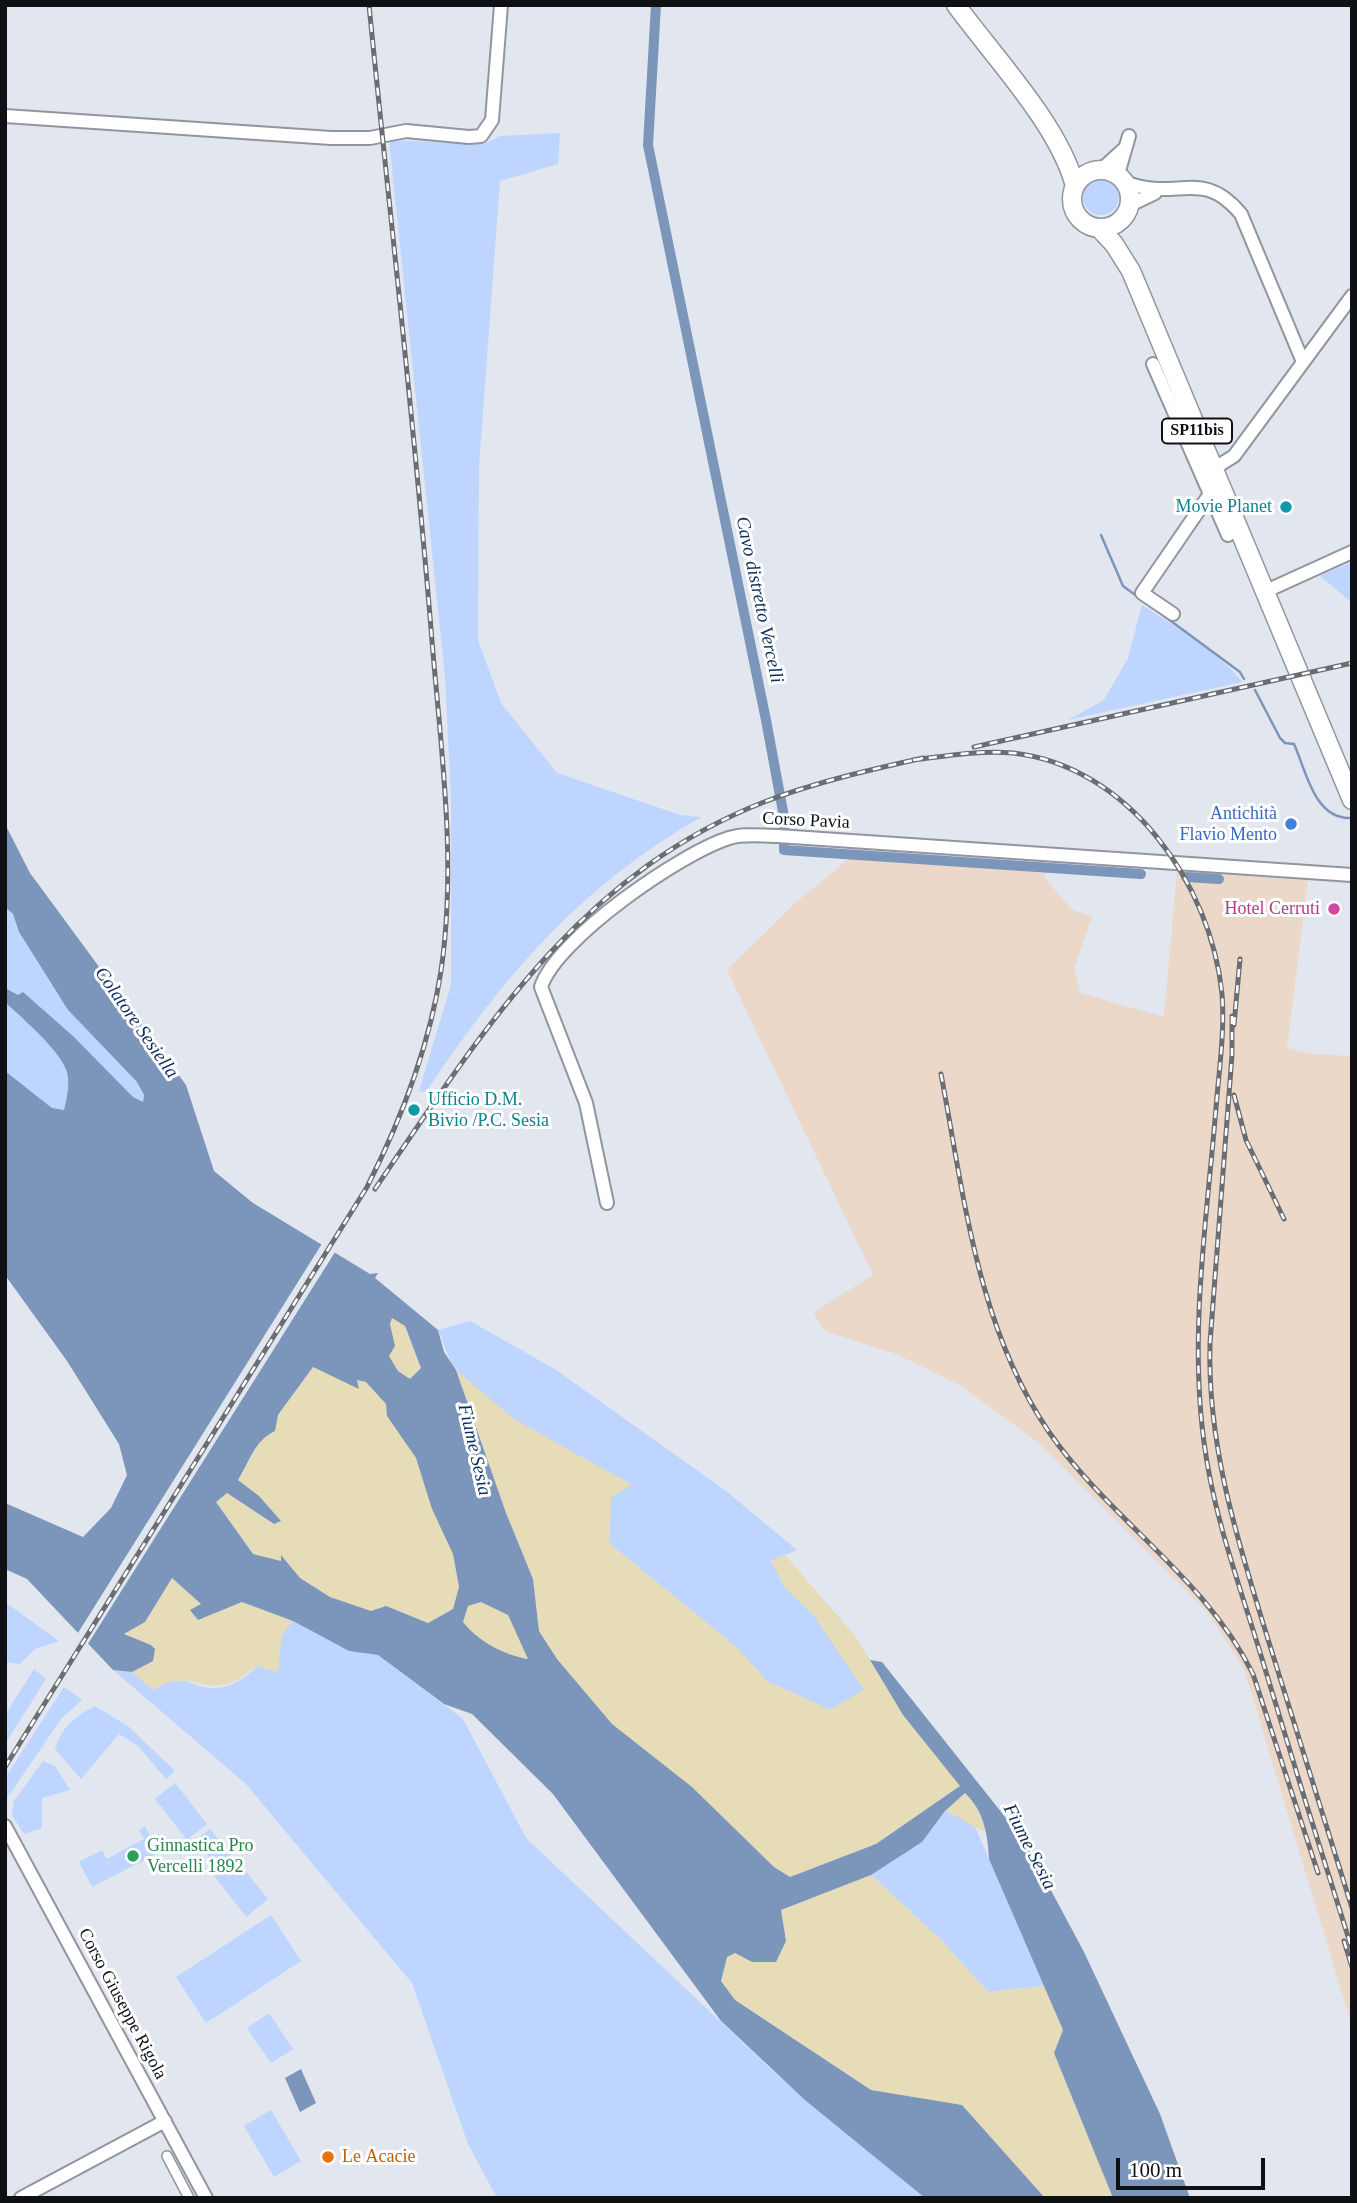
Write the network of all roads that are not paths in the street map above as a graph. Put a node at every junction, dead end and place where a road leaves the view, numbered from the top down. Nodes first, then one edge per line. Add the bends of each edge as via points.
1 (501, 5) edge
2 (956, 5) edge
3 (5, 116) edge
4 (1055, 139) junction
5 (1126, 142) dead end
6 (1110, 174) junction
7 (1075, 186) junction
8 (1158, 191) junction
9 (1130, 205) junction
10 (1121, 222) junction
11 (1100, 229) junction
12 (1130, 271) junction
13 (1352, 296) edge
14 (1303, 362) junction
15 (1153, 364) dead end
16 (1213, 481) junction
17 (1228, 535) dead end
18 (1352, 552) edge
19 (1264, 592) junction
20 (1173, 614) dead end
21 (1352, 800) edge
22 (1352, 875) edge
23 (607, 1203) dead end
24 (6, 1827) edge
25 (166, 2121) junction
26 (167, 2156) dead end
27 (21, 2198) edge
28 (189, 2198) edge
29 (206, 2198) edge

1 - 3 street via 492,120 481,136 406,131 370,138 331,138
2 - 4 main road, SP11bis
4 - 6 main road, SP11bis
4 - 7 main road, SP11bis
5 - 6 street
6 - 7 main road via 1086,174
6 - 8 street
6 - 9 main road
7 - 11 main road, SP11bis via 1072,205 1076,215
8 - 9 street
8 - 14 street via 1212,189 1235,206
9 - 10 main road
10 - 11 main road
10 - 12 main road, SP11bis
11 - 12 main road, SP11bis
12 - 16 main road, SP11bis
13 - 14 street
14 - 16 street
15 - 16 street
16 - 17 street
16 - 19 main road, SP11bis
16 - 20 street via 1142,593
18 - 19 street
19 - 21 main road, SP11bis
22 - 23 street, Corso Pavia via 783,836 732,837 674,867 586,929 544,978 545,1004 586,1103
24 - 25 street, Corso Giuseppe Rigola
25 - 27 street
25 - 29 street, Corso Giuseppe Rigola
26 - 28 street

